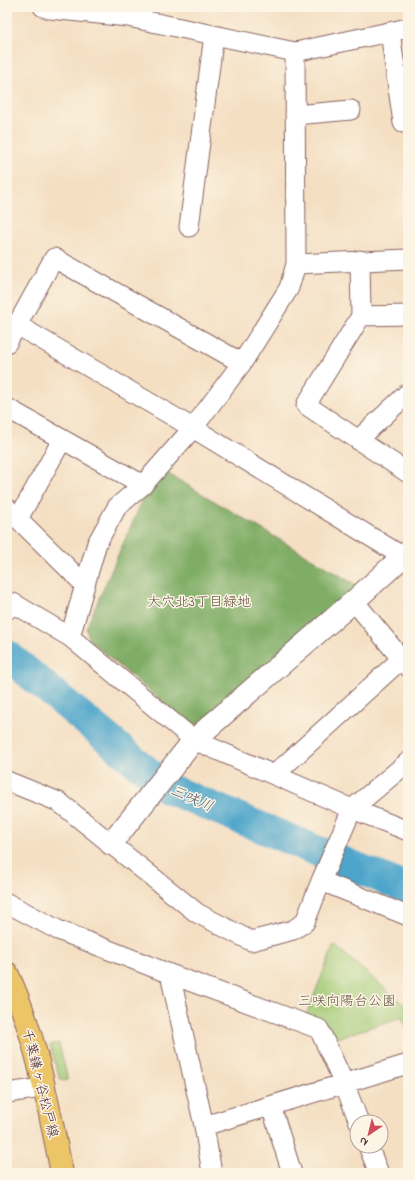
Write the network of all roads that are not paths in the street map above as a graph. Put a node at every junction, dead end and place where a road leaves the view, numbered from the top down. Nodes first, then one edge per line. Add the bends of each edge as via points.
1 (43, 7) edge
2 (128, 12) edge
3 (399, 30) edge
4 (214, 35) junction
5 (295, 52) junction
6 (351, 110) dead end
7 (295, 115) junction
8 (403, 124) dead end
9 (189, 227) dead end
10 (408, 259) edge
11 (360, 260) junction
12 (296, 264) junction
13 (408, 315) edge
14 (361, 316) junction
15 (17, 325) junction
16 (7, 343) edge
17 (242, 363) junction
18 (408, 393) edge
19 (7, 408) edge
20 (193, 428) junction
21 (62, 440) junction
22 (358, 440) junction
23 (408, 473) edge
24 (143, 485) junction
25 (12, 513) edge
26 (405, 554) edge
27 (85, 585) junction
28 (354, 601) junction
29 (7, 610) edge
30 (70, 637) junction
31 (406, 660) edge
32 (194, 740) junction
33 (408, 762) edge
34 (274, 775) junction
35 (7, 781) edge
36 (352, 809) junction
37 (408, 831) edge
38 (111, 844) junction
39 (321, 881) junction
40 (7, 903) edge
41 (408, 916) edge
42 (7, 973) edge
43 (170, 974) junction
44 (408, 1064) edge
45 (344, 1083) junction
46 (43, 1084) junction
47 (7, 1093) edge
48 (271, 1106) junction
49 (356, 1114) edge
50 (204, 1126) junction
51 (371, 1154) edge
52 (62, 1173) edge
53 (212, 1173) edge
54 (292, 1173) edge
55 (379, 1173) edge

1 - 2 street
2 - 4 street
3 - 5 street
3 - 8 street
4 - 5 street
4 - 9 street
5 - 7 street
6 - 7 street
7 - 12 street
10 - 11 street
11 - 12 street
11 - 14 street
12 - 17 street via 289,288
13 - 14 street
14 - 22 street via 306,405
15 - 16 street
15 - 17 street via 54,258
15 - 20 street
17 - 20 street
18 - 22 street
19 - 21 street
20 - 24 street
20 - 26 street
21 - 24 street
21 - 25 street
22 - 23 street
24 - 27 street via 117,507 97,543
25 - 27 street
26 - 28 street
27 - 30 street
28 - 31 street
28 - 32 street
29 - 30 street via 13,603
30 - 32 street
31 - 34 street
32 - 34 street
32 - 38 street
33 - 36 street
34 - 36 street
35 - 38 street via 60,802
36 - 37 street
36 - 39 street
38 - 39 street via 197,913 251,941 293,930 305,922
39 - 41 street
40 - 43 street via 58,930
42 - 46 main road, 千葉鎌ヶ谷松戸線 via 27,1023
43 - 45 street via 319,1029
43 - 50 street
44 - 45 street
45 - 48 street
45 - 49 street
46 - 47 street
46 - 52 main road, 千葉鎌ヶ谷松戸線
48 - 50 street
48 - 54 street
50 - 53 street
51 - 55 street

